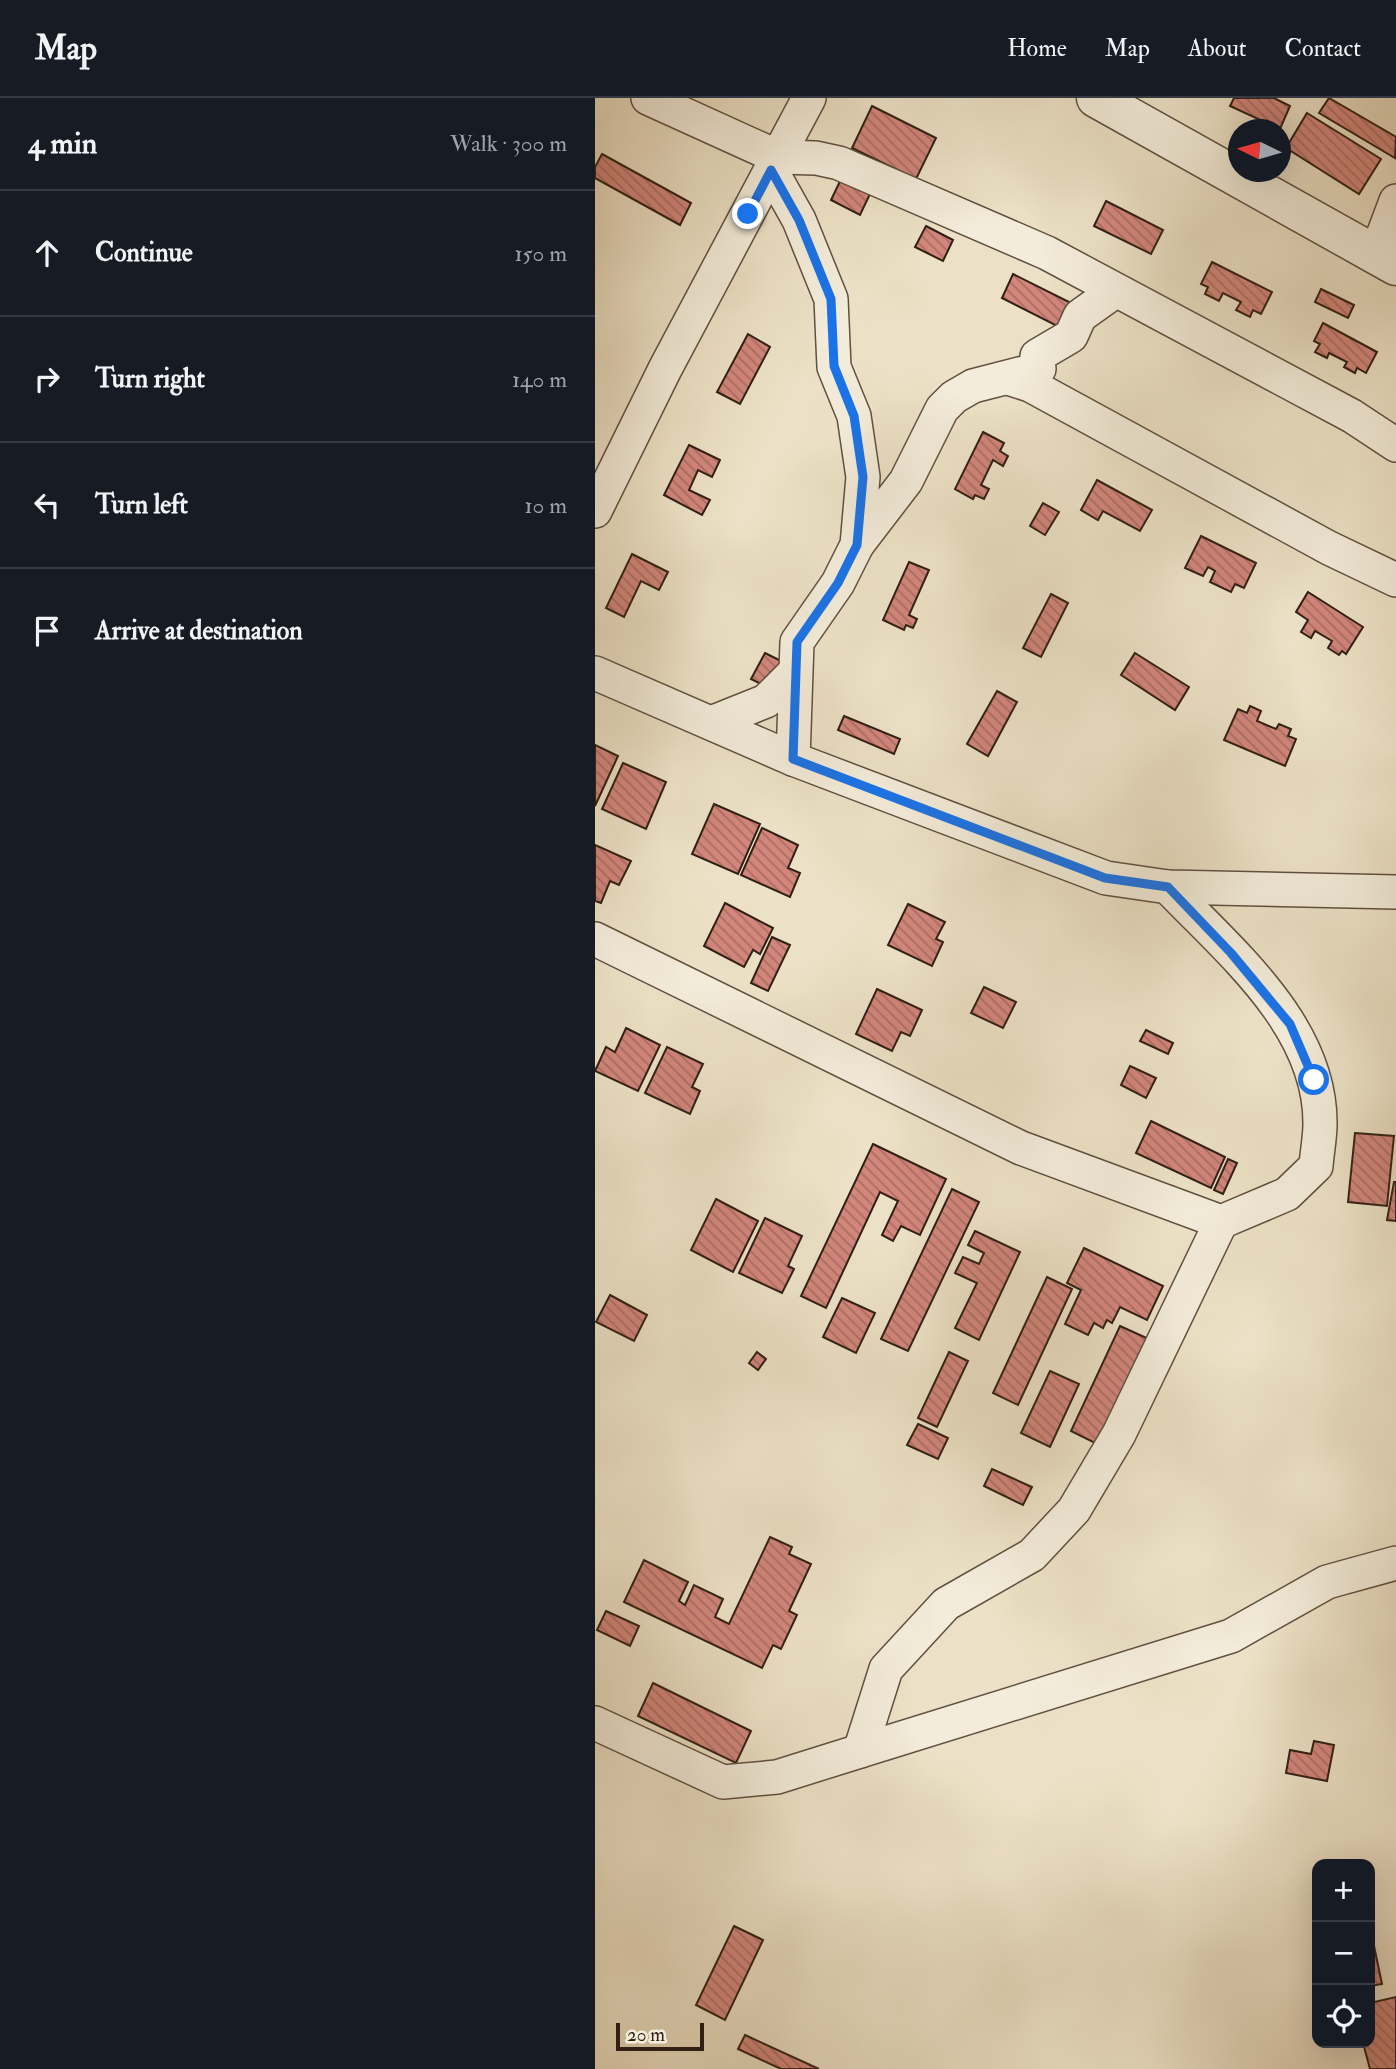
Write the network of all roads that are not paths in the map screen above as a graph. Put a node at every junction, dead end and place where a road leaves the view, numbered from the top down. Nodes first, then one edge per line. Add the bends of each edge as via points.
1 (648, 98) edge
2 (809, 98) edge
3 (1096, 98) edge
4 (774, 163) junction
5 (1396, 201) edge
6 (1386, 260) edge
7 (1115, 291) junction
8 (1025, 377) junction
9 (1396, 446) edge
10 (595, 511) edge
11 (857, 545) junction
12 (1396, 580) edge
13 (795, 672) junction
14 (595, 673) edge
15 (711, 723) junction
16 (793, 759) junction
17 (1168, 887) junction
18 (1396, 892) edge
19 (595, 939) edge
20 (1221, 1222) junction
21 (1396, 1563) edge
22 (595, 1723) edge
23 (860, 1751) junction

1 - 4 street
2 - 4 street
3 - 6 street
4 - 7 street via 802,157 839,163 1047,253
4 - 10 street
4 - 11 street via 831,299 834,366 854,416 863,477
5 - 6 street
7 - 8 street via 1080,316 1071,336 1037,356
7 - 9 street via 1352,416
8 - 11 street via 973,386 942,409 906,481
8 - 12 street via 1329,548
11 - 13 street via 838,583 797,642
13 - 15 street via 766,701
13 - 16 street
14 - 15 street
15 - 16 street
16 - 17 street via 1105,878
17 - 18 street
17 - 20 street via 1290,1024 1314,1080 1320,1122 1316,1166 1287,1194
19 - 20 street via 1021,1148
20 - 23 street via 1119,1434 1074,1510 1032,1555 946,1604 885,1668
21 - 23 street via 1327,1582 1231,1636
22 - 23 street via 723,1782 777,1777

